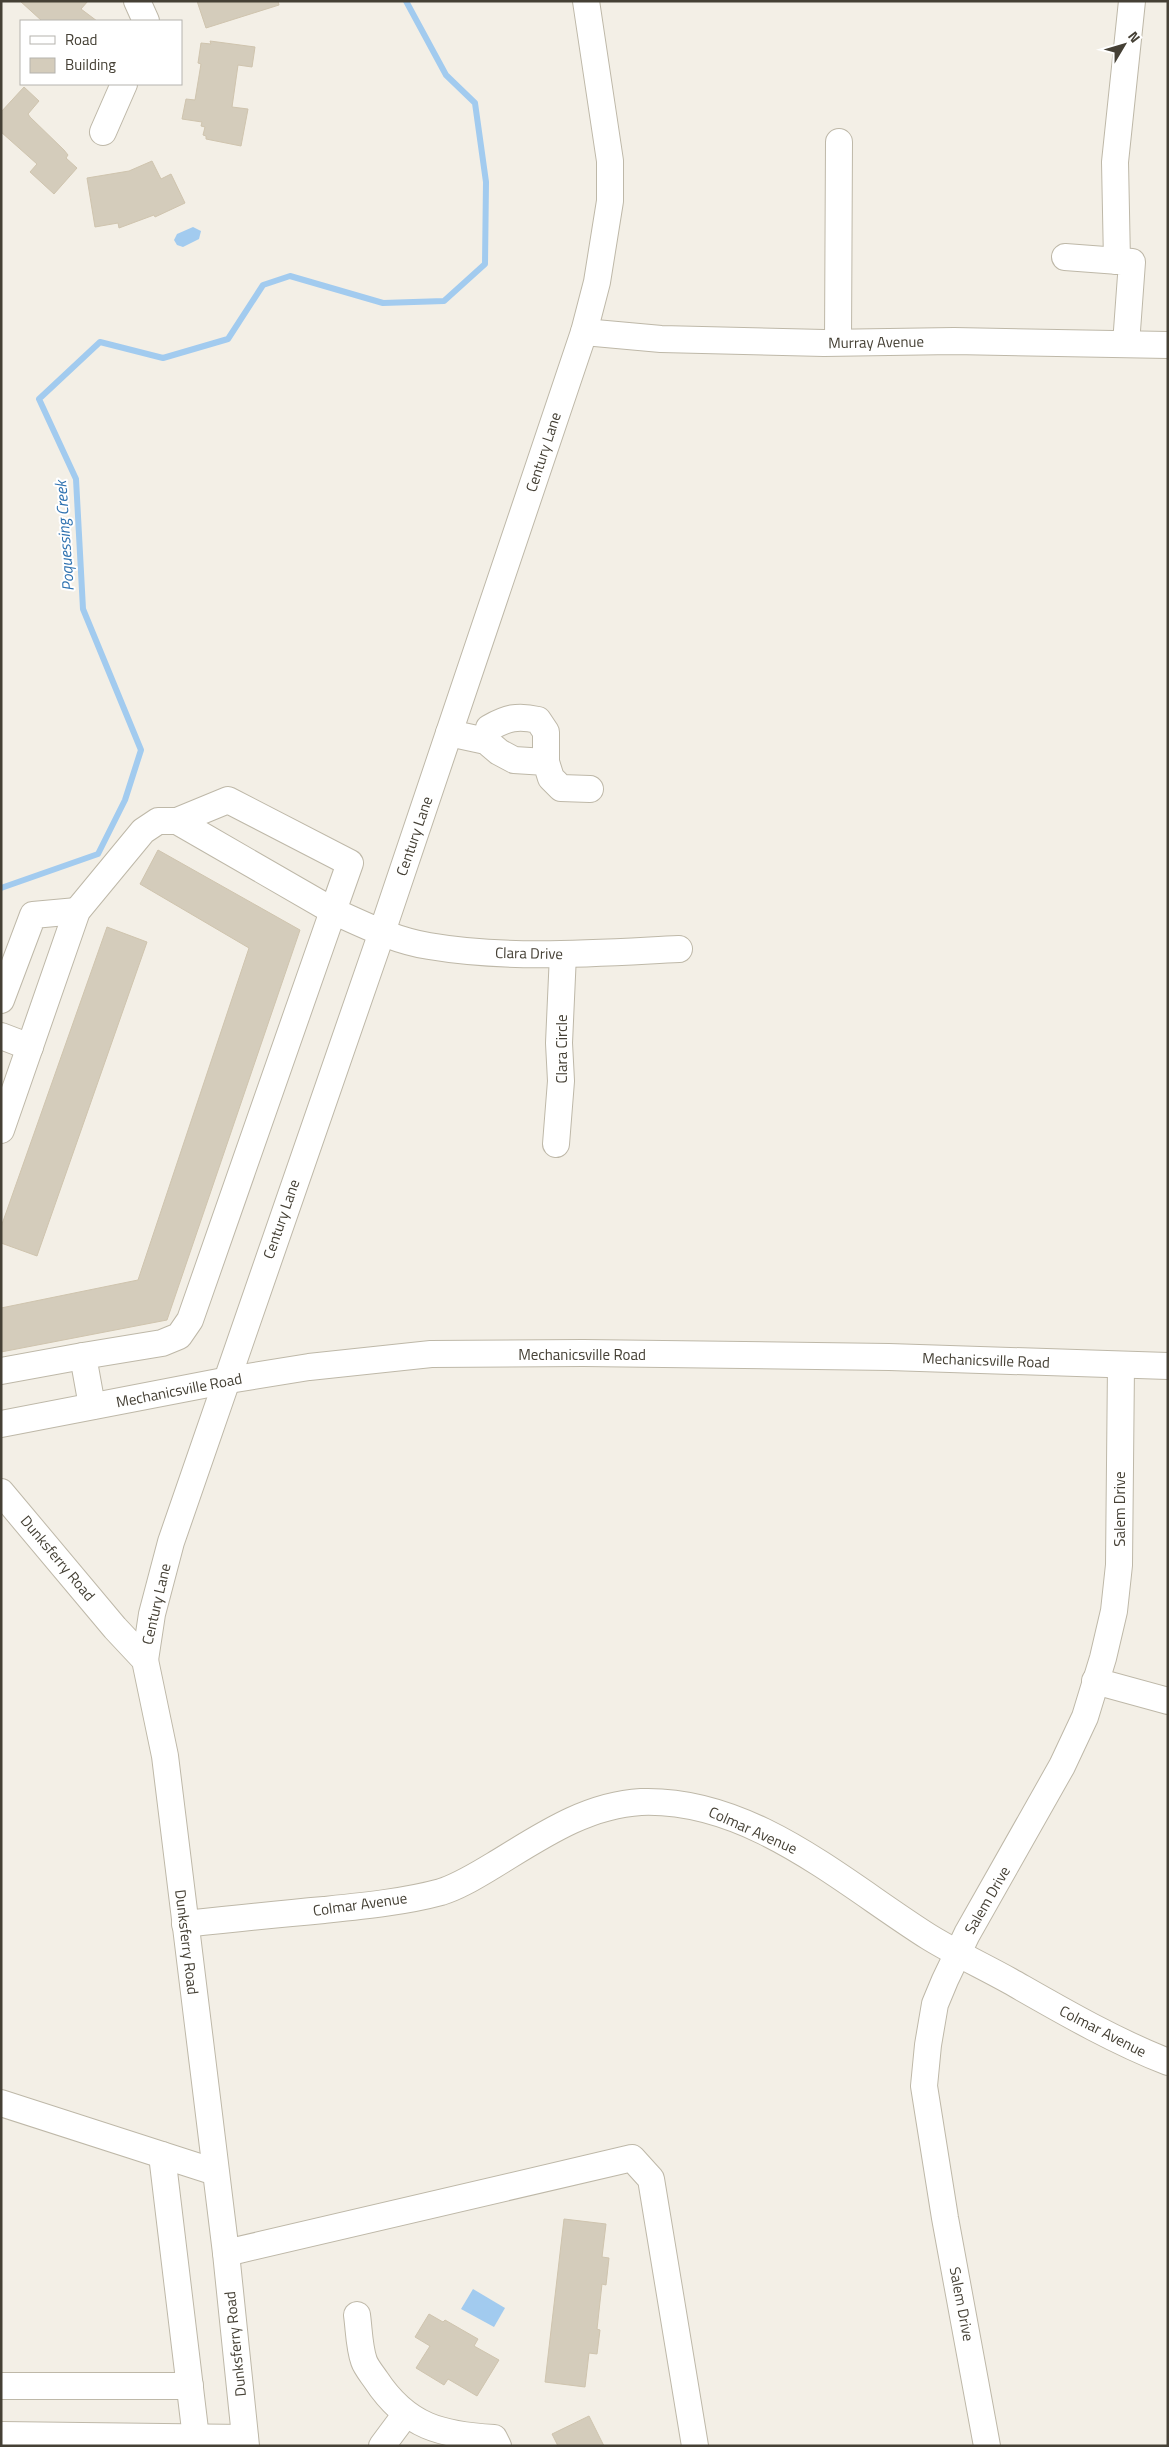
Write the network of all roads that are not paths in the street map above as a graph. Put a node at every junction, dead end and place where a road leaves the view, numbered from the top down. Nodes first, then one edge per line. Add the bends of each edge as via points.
1 (138, 1) edge
2 (586, 1) edge
3 (1132, 1) edge
4 (146, 20) edge
5 (124, 85) edge
6 (103, 132) dead end
7 (839, 142) dead end
8 (1065, 256) dead end
9 (1117, 261) junction
10 (584, 332) junction
11 (838, 342) junction
12 (1126, 344) junction
13 (1168, 345) edge
14 (449, 733) junction
15 (486, 741) junction
16 (546, 762) junction
17 (590, 789) dead end
18 (177, 821) junction
19 (77, 910) junction
20 (333, 911) junction
21 (382, 932) junction
22 (679, 949) dead end
23 (563, 954) junction
24 (1, 1000) edge
25 (1, 1036) edge
26 (30, 1047) junction
27 (1, 1130) edge
28 (556, 1144) dead end
29 (82, 1356) junction
30 (1121, 1365) junction
31 (1168, 1366) edge
32 (1, 1372) edge
33 (228, 1380) junction
34 (92, 1406) junction
35 (1, 1424) edge
36 (1, 1492) edge
37 (145, 1660) junction
38 (1095, 1681) junction
39 (1168, 1701) edge
40 (185, 1924) junction
41 (958, 1953) junction
42 (1168, 2062) edge
43 (1, 2103) edge
44 (162, 2155) junction
45 (214, 2172) junction
46 (226, 2253) junction
47 (357, 2315) dead end
48 (1, 2386) edge
49 (190, 2386) junction
50 (405, 2415) junction
51 (1, 2435) edge
52 (433, 2436) edge
53 (196, 2438) junction
54 (245, 2442) edge
55 (382, 2446) edge
56 (498, 2446) edge
57 (695, 2446) edge
58 (987, 2446) edge

1 - 4 street
2 - 10 street, Century Lane via 610,161 610,201 597,282
3 - 9 street via 1115,162
5 - 6 street
7 - 11 street
8 - 9 street
9 - 12 street via 1132,262
10 - 11 street, Murray Avenue via 661,339
10 - 14 street, Century Lane
11 - 12 street, Murray Avenue
12 - 13 street, Murray Avenue
14 - 15 street
14 - 21 street, Century Lane
15 - 16 street via 514,760
15 - 16 street via 489,728 507,718 538,720 546,732
16 - 17 street via 551,778 561,788
18 - 19 street via 158,821 143,831
18 - 20 street, Clara Drive
18 - 20 street via 228,800 350,864
19 - 24 street via 33,915
19 - 26 street
20 - 21 street, Clara Drive
20 - 29 street via 190,1320 179,1336 162,1343
21 - 23 street, Clara Drive via 436,947 480,952
21 - 33 street, Century Lane
22 - 23 street, Clara Drive
23 - 28 street, Clara Circle via 559,1043 561,1081
25 - 26 street
26 - 27 street
29 - 32 street
29 - 34 street
30 - 31 street, Mechanicsville Road
30 - 33 street, Mechanicsville Road via 842,1356 431,1354 309,1367
30 - 38 street, Salem Drive via 1119,1565 1114,1610
33 - 34 street, Mechanicsville Road
33 - 37 street, Century Lane via 171,1542 152,1614
34 - 35 street, Mechanicsville Road
36 - 37 street, Dunksferry Road
37 - 40 street, Dunksferry Road via 165,1756
38 - 39 street
38 - 41 street, Salem Drive via 1085,1717 1062,1766
40 - 41 street, Colmar Avenue via 362,1906 442,1891 464,1882 583,1815 615,1805 642,1802 708,1809 778,1840 820,1862
40 - 45 street, Dunksferry Road
41 - 42 street, Colmar Avenue via 1089,2026
41 - 58 street, Salem Drive via 936,2004 924,2086
43 - 44 street
44 - 45 street
44 - 49 street
45 - 46 street, Dunksferry Road
46 - 54 street, Dunksferry Road
46 - 57 street via 632,2158 651,2179
47 - 50 street via 364,2361 383,2391
48 - 49 street
49 - 53 street
50 - 52 street
50 - 55 street
51 - 53 street
52 - 56 street via 494,2438
53 - 54 street

